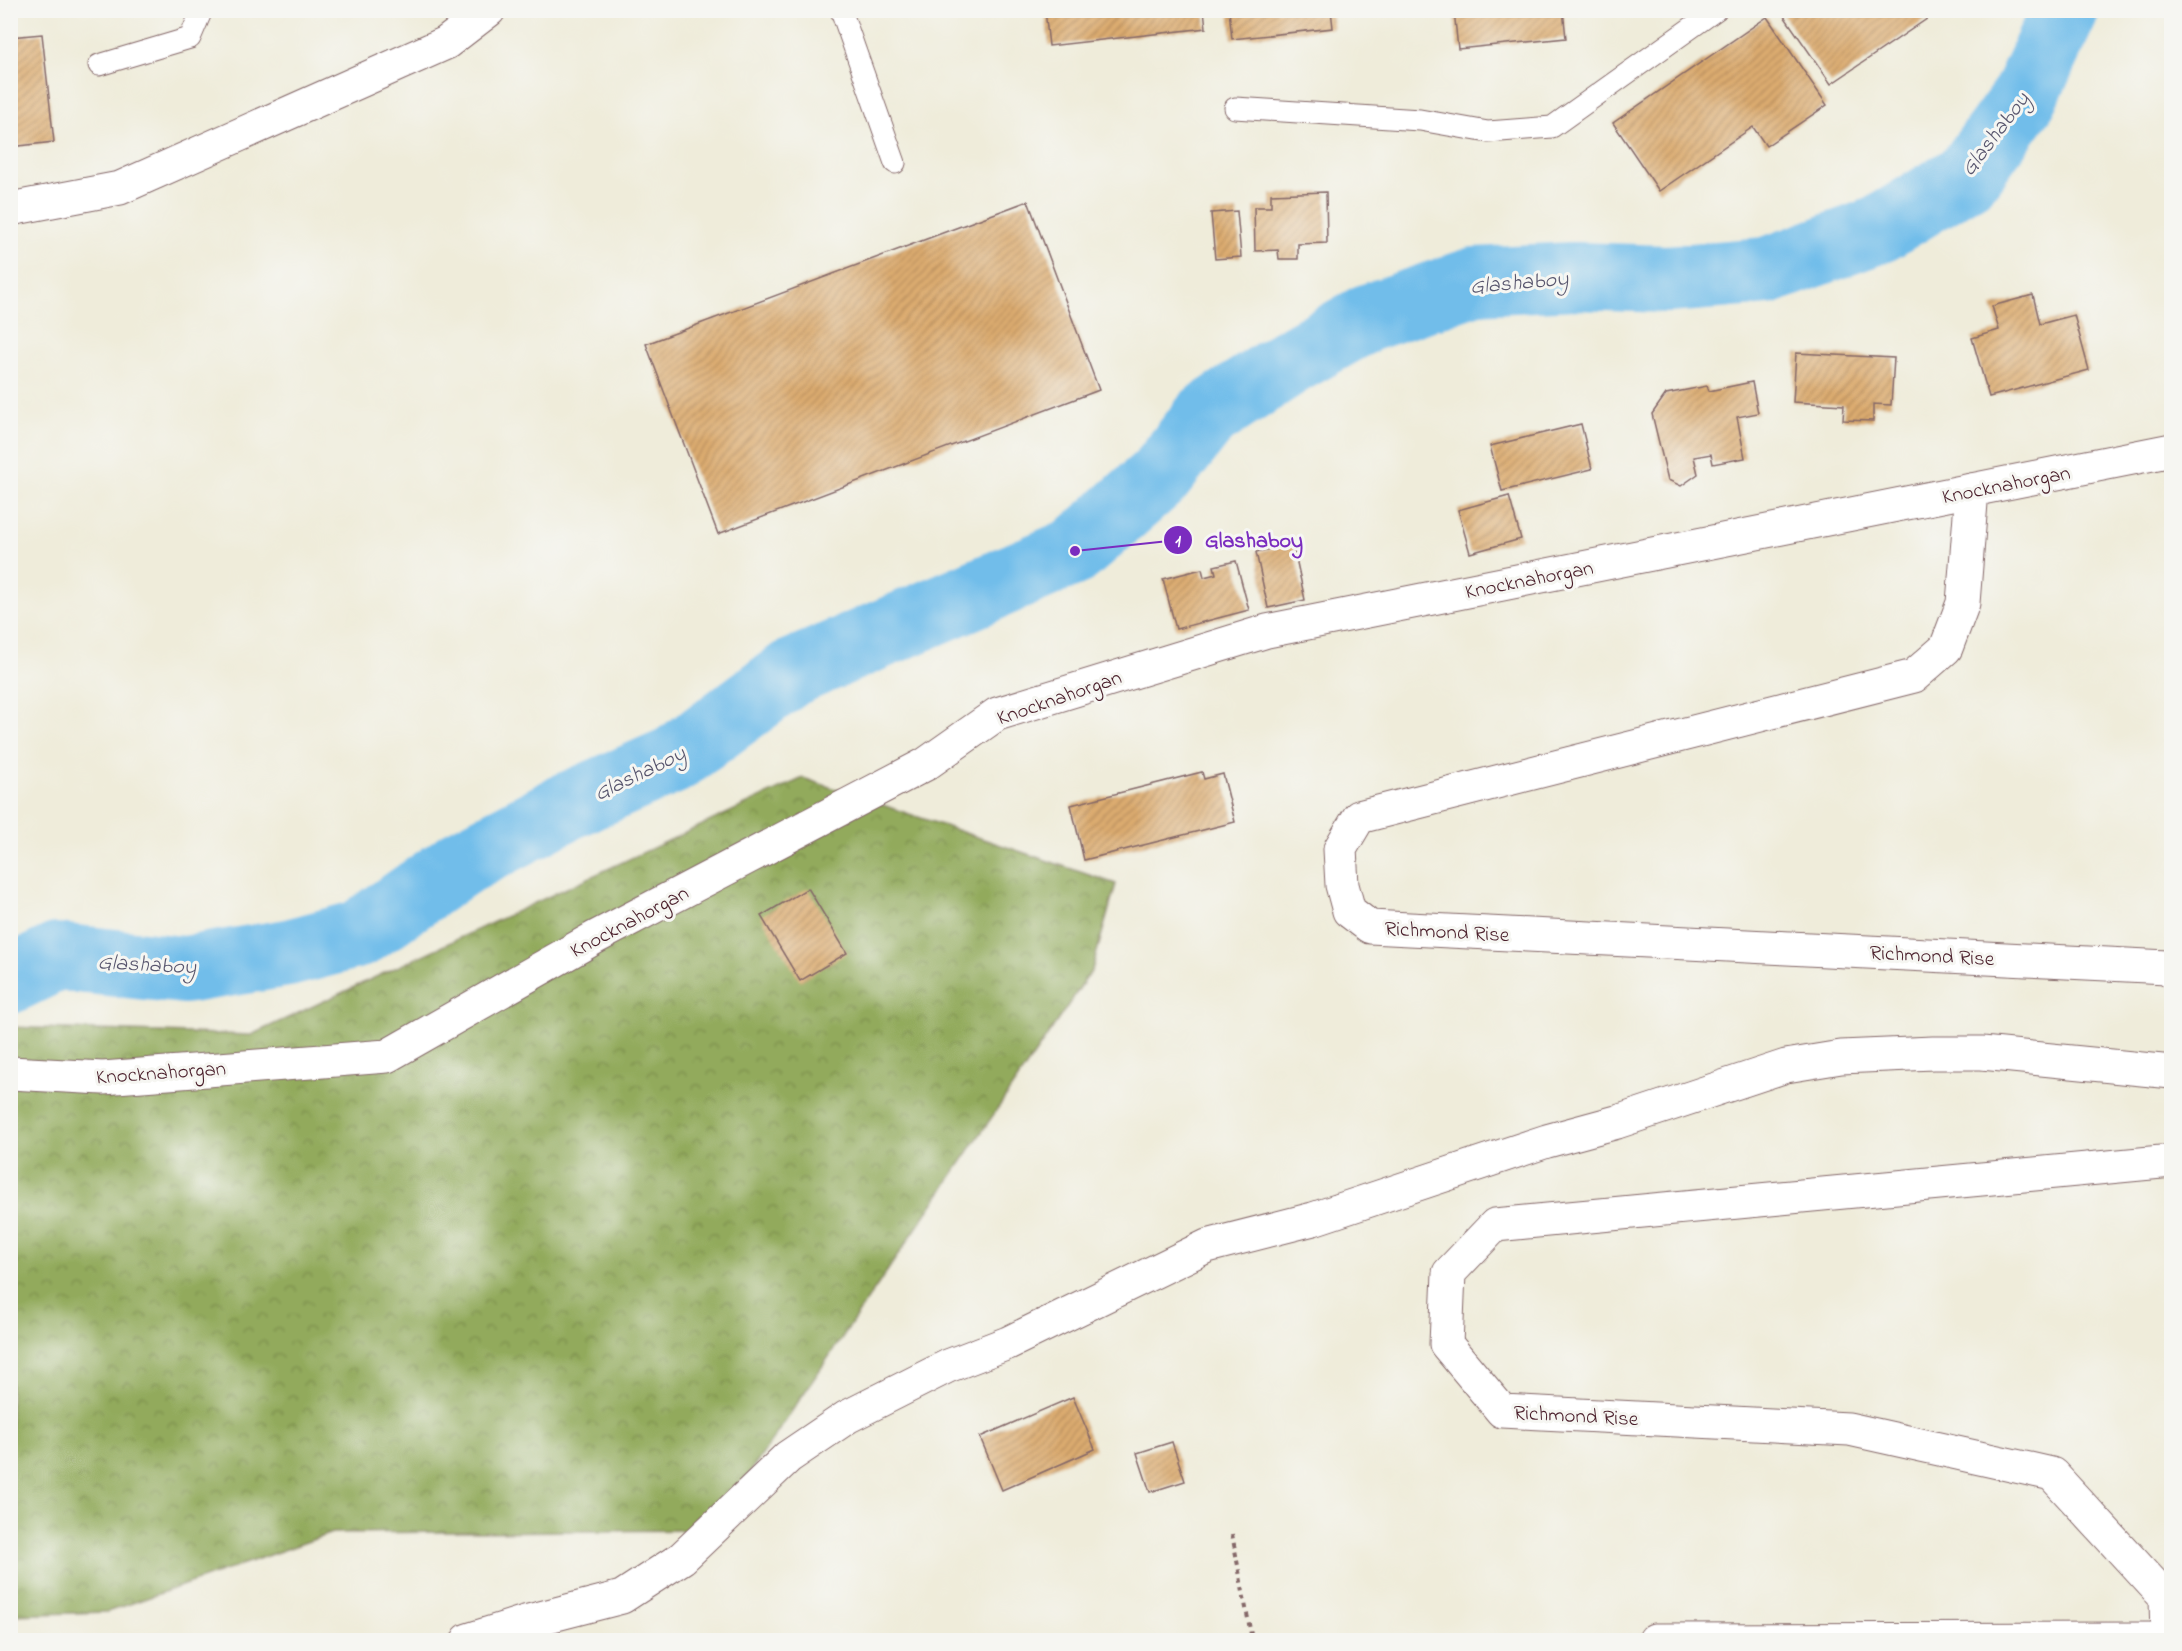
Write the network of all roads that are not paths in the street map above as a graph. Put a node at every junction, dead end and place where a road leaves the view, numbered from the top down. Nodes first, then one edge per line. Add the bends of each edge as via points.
1 (202, 10) edge
2 (489, 10) edge
3 (841, 10) edge
4 (1716, 10) edge
5 (99, 65) dead end
6 (1235, 108) dead end
7 (895, 163) dead end
8 (10, 209) edge
9 (2172, 450) edge
10 (1972, 490) junction
11 (2172, 971) edge
12 (2172, 1072) edge
13 (10, 1073) edge
14 (2172, 1161) edge
15 (2167, 1640) edge
16 (468, 1641) edge
17 (1655, 1641) edge

1 - 5 lane via 190,38
2 - 8 street via 446,43 120,188
3 - 7 lane
4 - 6 lane via 1552,127 1488,132 1420,120
9 - 10 street, Knocknahorgan
10 - 11 street, Richmond Rise via 1963,603 1946,648 1914,676 1359,817 1340,849 1342,885 1349,911 1370,927 2167,966
10 - 13 street, Knocknahorgan via 1268,631 997,714 926,764 596,937 387,1056 103,1078
12 - 16 street via 1982,1053 1841,1057 1786,1066 1313,1219 1208,1246 847,1417 788,1457 682,1558 622,1597
14 - 15 street, Richmond Rise via 1495,1225 1449,1273 1446,1344 1502,1411 1849,1429 2052,1474 2166,1598
15 - 17 street

